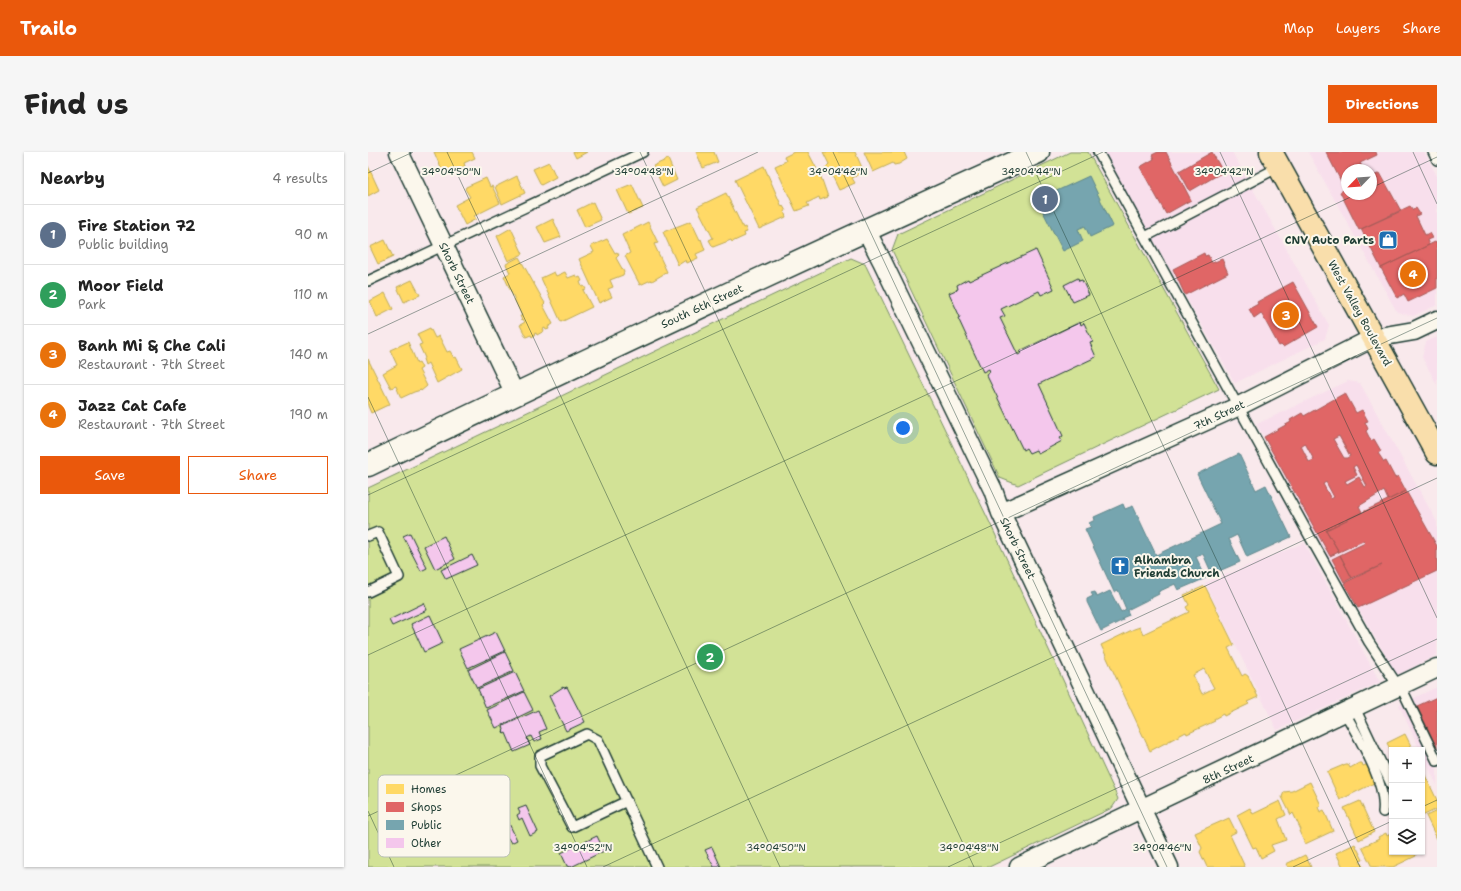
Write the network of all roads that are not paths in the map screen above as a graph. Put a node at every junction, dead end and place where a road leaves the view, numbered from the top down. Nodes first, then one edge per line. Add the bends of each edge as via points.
1 (399, 152) edge
2 (643, 152) edge
3 (1038, 152) edge
4 (1098, 152) edge
5 (1433, 152) edge
6 (1275, 159) edge
7 (1437, 160) edge
8 (866, 230) junction
9 (1145, 237) junction
10 (444, 245) junction
11 (368, 281) edge
12 (1437, 320) edge
13 (1373, 338) junction
14 (515, 394) junction
15 (1237, 407) junction
16 (1437, 452) edge
17 (368, 465) edge
18 (1001, 513) junction
19 (368, 536) edge
20 (368, 592) edge
21 (1437, 668) edge
22 (1399, 685) junction
23 (1350, 710) junction
24 (1437, 761) edge
25 (1390, 783) edge
26 (627, 801) junction
27 (1143, 810) junction
28 (1383, 812) dead end
29 (657, 867) edge
30 (1019, 867) edge
31 (1169, 867) edge

1 - 10 street, Shorb Street
2 - 10 lane
3 - 8 street, South 6th Street
4 - 9 lane
5 - 7 lane
6 - 9 lane
6 - 13 main road, West Valley Boulevard
8 - 14 street, South 6th Street
8 - 18 street, Shorb Street via 990,483
9 - 15 lane
10 - 11 lane
10 - 14 street, Shorb Street
12 - 13 street, 7th Street via 1414,330
13 - 15 street, 7th Street
13 - 16 main road, West Valley Boulevard
14 - 17 street, South 6th Street
15 - 18 street, 7th Street
15 - 22 lane via 1369,642
18 - 27 street, Shorb Street
19 - 20 lane via 378,532 399,577
21 - 22 street, 8th Street
22 - 23 street, 8th Street
22 - 24 lane
23 - 25 lane
23 - 27 street, 8th Street
23 - 28 lane via 1379,781 1385,801
26 - 26 lane via 598,740 587,734 540,756 540,766 572,827
26 - 29 lane
27 - 30 street, 8th Street
27 - 31 street, Shorb Street

